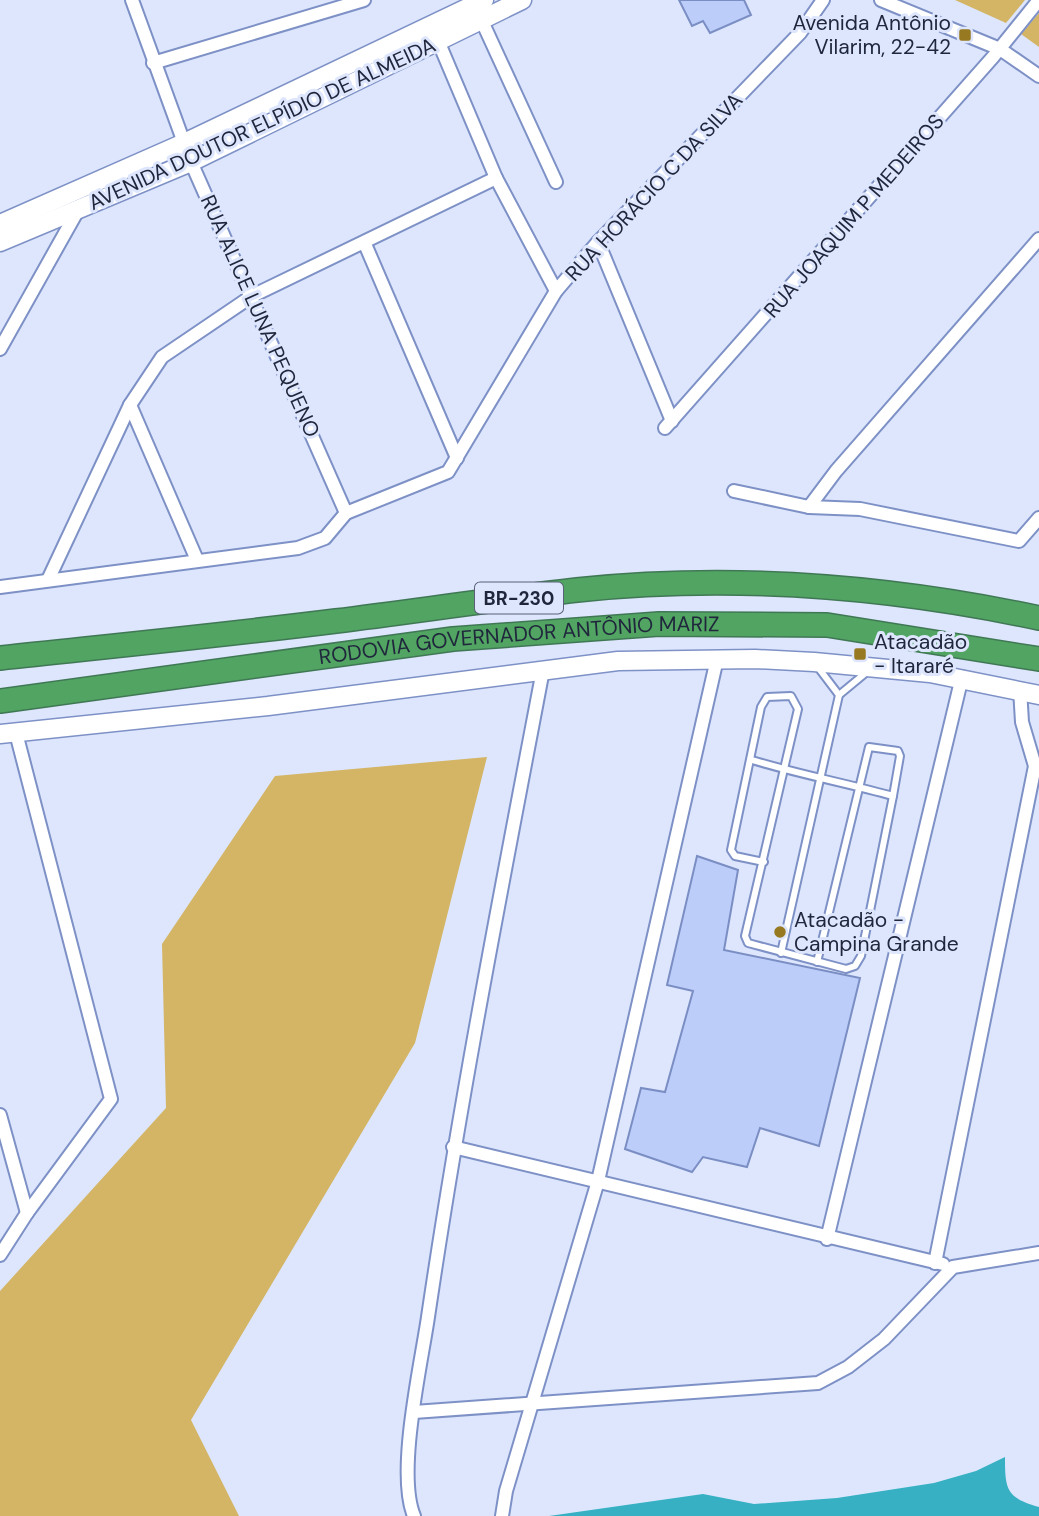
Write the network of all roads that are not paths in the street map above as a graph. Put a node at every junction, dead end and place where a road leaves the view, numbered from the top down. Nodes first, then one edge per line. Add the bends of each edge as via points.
1 (132, 0) edge
2 (363, 0) edge
3 (484, 0) edge
4 (522, 0) edge
5 (823, 0) edge
6 (881, 0) edge
7 (1039, 0) edge
8 (481, 19) junction
9 (435, 34) junction
10 (1000, 49) junction
11 (153, 63) junction
12 (1039, 76) edge
13 (184, 143) junction
14 (191, 162) junction
15 (496, 178) junction
16 (556, 182) dead end
17 (78, 210) junction
18 (0, 224) edge
19 (1039, 239) edge
20 (0, 242) edge
21 (598, 242) junction
22 (365, 244) junction
23 (556, 291) junction
24 (252, 296) junction
25 (0, 349) edge
26 (130, 405) junction
27 (457, 458) junction
28 (734, 491) dead end
29 (809, 507) junction
30 (346, 513) junction
31 (1039, 518) edge
32 (197, 560) junction
33 (48, 580) junction
34 (0, 587) edge
35 (1039, 618) edge
36 (0, 658) edge
37 (717, 659) junction
38 (1039, 659) edge
39 (814, 662) junction
40 (873, 667) junction
41 (543, 670) junction
42 (962, 677) junction
43 (1020, 690) junction
44 (839, 695) junction
45 (1039, 695) edge
46 (0, 701) edge
47 (8, 734) edge
48 (752, 760) junction
49 (1037, 764) edge
50 (784, 770) junction
51 (821, 776) junction
52 (859, 787) junction
53 (893, 796) junction
54 (764, 862) junction
55 (781, 953) junction
56 (817, 962) junction
57 (0, 1115) edge
58 (453, 1147) junction
59 (598, 1181) junction
60 (27, 1213) junction
61 (827, 1239) junction
62 (1039, 1253) edge
63 (0, 1255) edge
64 (936, 1263) junction
65 (953, 1267) junction
66 (533, 1403) junction
67 (414, 1412) junction
68 (414, 1516) edge
69 (502, 1516) edge

1 - 11 street, RUA ALICE LUNA PEQUENO
2 - 11 street
3 - 9 main road, AVENIDA DOUTOR ELPÍDIO DE ALMEIDA
4 - 8 main road, AVENIDA DOUTOR ELPÍDIO DE ALMEIDA
5 - 21 street, RUA HORÁCIO C DA SILVA via 800,33
6 - 10 street
7 - 10 street, RUA JOAQUIM P MEDEIROS
8 - 9 main road, AVENIDA DOUTOR ELPÍDIO DE ALMEIDA
8 - 16 street
9 - 13 main road, AVENIDA DOUTOR ELPÍDIO DE ALMEIDA
9 - 14 main road, AVENIDA DOUTOR ELPÍDIO DE ALMEIDA
9 - 15 street
10 - 12 street
10 - 21 street, RUA JOAQUIM P MEDEIROS via 669,425
11 - 13 street, RUA ALICE LUNA PEQUENO
13 - 14 street, RUA ALICE LUNA PEQUENO
13 - 18 main road, AVENIDA DOUTOR ELPÍDIO DE ALMEIDA
14 - 17 main road, AVENIDA DOUTOR ELPÍDIO DE ALMEIDA
14 - 24 street, RUA ALICE LUNA PEQUENO
15 - 22 street
15 - 23 street
17 - 20 main road, AVENIDA DOUTOR ELPÍDIO DE ALMEIDA
17 - 25 street
19 - 29 street
21 - 23 street, RUA HORÁCIO C DA SILVA
22 - 24 street
22 - 27 street
23 - 27 street, RUA HORÁCIO C DA SILVA
24 - 26 street via 162,357
24 - 30 street, RUA ALICE LUNA PEQUENO
26 - 32 street
26 - 33 street
27 - 30 street via 448,472
28 - 29 street
29 - 31 street via 860,509 1019,541
30 - 32 street via 325,538 312,544
32 - 33 street
33 - 34 street
35 - 36 highway, RODOVIA GOVERNADOR ANTÔNIO MARIZ / BR-230 via 930,597 836,588 691,584 578,590
37 - 39 main road
37 - 41 main road via 618,660
37 - 59 street
38 - 46 highway, RODOVIA GOVERNADOR ANTÔNIO MARIZ / BR-230 via 827,625 659,624 453,639
39 - 40 main road
39 - 44 lane
40 - 42 main road
40 - 44 lane
41 - 47 main road
41 - 58 street
42 - 43 main road
42 - 61 street
43 - 45 main road
43 - 49 street via 1022,722
44 - 51 lane
47 - 60 street via 111,1099
48 - 50 lane
48 - 50 lane via 766,697 791,696 798,709
48 - 54 lane via 732,850 736,856
49 - 64 street
50 - 51 lane
50 - 54 lane
51 - 52 lane
51 - 55 lane
52 - 53 lane
52 - 53 lane via 869,747 898,751
52 - 56 lane
53 - 56 lane via 860,956 855,966 846,969
54 - 55 lane via 744,936 752,946
55 - 56 lane
57 - 60 street
58 - 59 street
58 - 67 street
59 - 61 street
59 - 66 street
60 - 63 street
61 - 64 street
62 - 65 street
64 - 65 street
65 - 66 street via 884,1339 818,1383
66 - 67 street
66 - 69 street
67 - 68 street via 408,1475

